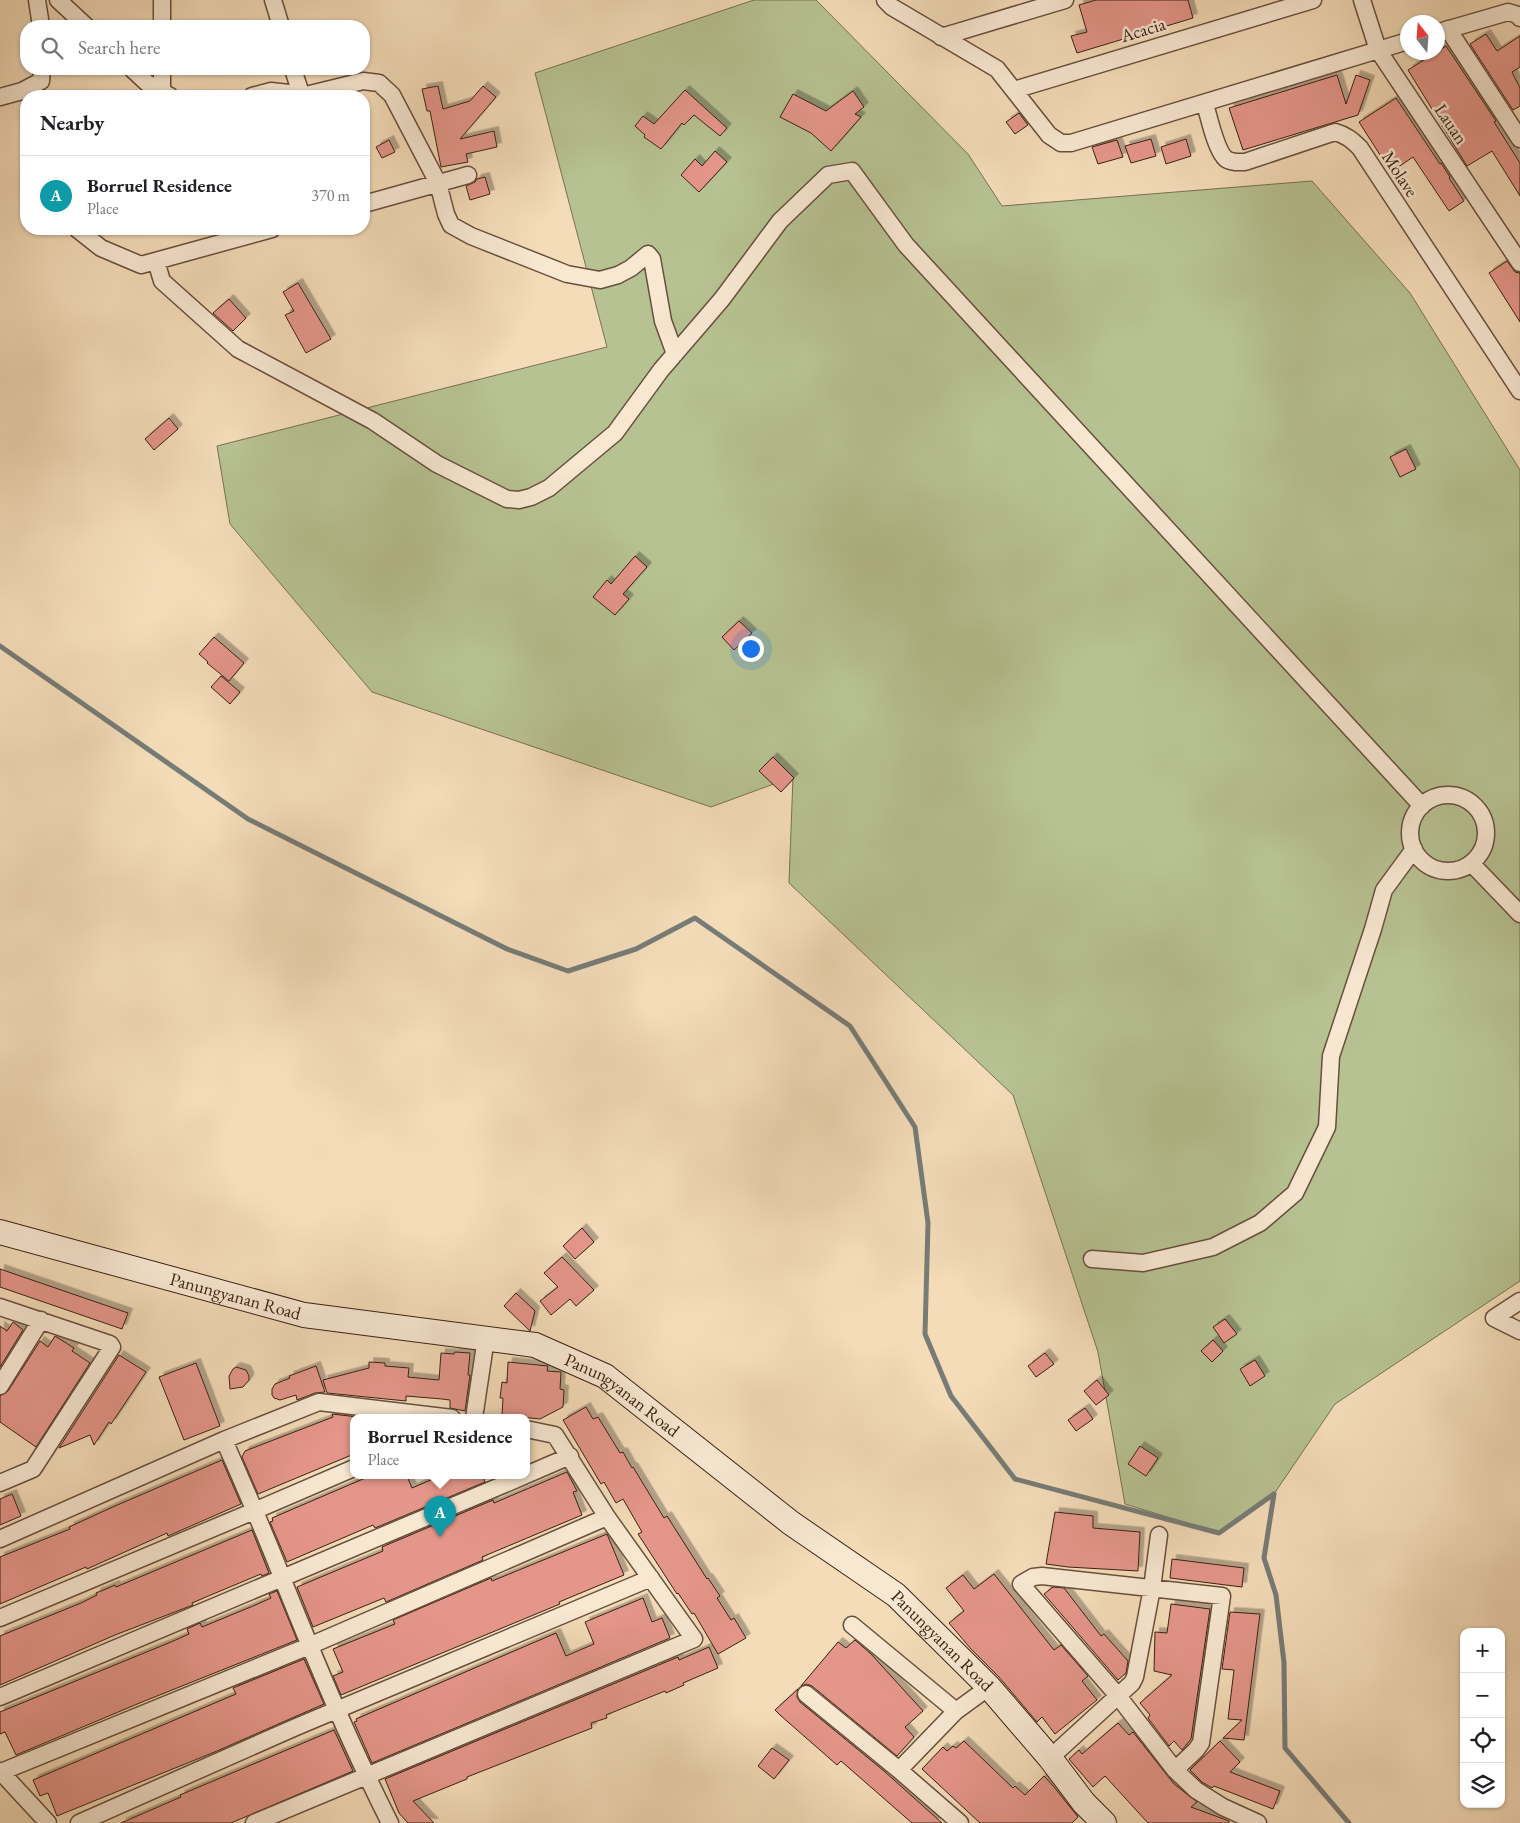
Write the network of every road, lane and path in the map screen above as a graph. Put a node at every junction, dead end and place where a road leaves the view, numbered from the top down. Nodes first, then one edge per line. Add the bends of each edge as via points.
1 (36, 0) edge
2 (58, 0) edge
3 (162, 0) edge
4 (273, 0) edge
5 (885, 0) edge
6 (1065, 0) edge
7 (1313, 0) edge
8 (1362, 0) edge
9 (1520, 18) edge
10 (39, 20) edge
11 (80, 20) edge
12 (162, 20) edge
13 (279, 20) edge
14 (1445, 30) edge
15 (1445, 34) edge
16 (940, 37) junction
17 (1400, 43) edge
18 (1378, 50) junction
19 (42, 75) edge
20 (138, 75) edge
21 (163, 75) edge
22 (295, 75) edge
23 (32, 90) edge
24 (159, 90) edge
25 (165, 90) edge
26 (300, 90) edge
27 (325, 90) edge
28 (1014, 90) junction
29 (0, 97) edge
30 (20, 98) edge
31 (1205, 104) junction
32 (1520, 139) edge
33 (468, 175) dead end
34 (438, 183) junction
35 (370, 202) edge
36 (85, 235) edge
37 (250, 235) edge
38 (156, 260) junction
39 (1520, 263) edge
40 (675, 354) junction
41 (1520, 391) edge
42 (1422, 806) junction
43 (1414, 849) junction
44 (1471, 863) junction
45 (1520, 914) edge
46 (0, 1232) edge
47 (1092, 1259) dead end
48 (1520, 1301) edge
49 (0, 1307) edge
50 (41, 1320) junction
51 (1520, 1331) edge
52 (486, 1338) junction
53 (0, 1386) edge
54 (384, 1414) edge
55 (475, 1414) edge
56 (530, 1430) edge
57 (224, 1440) junction
58 (570, 1456) junction
59 (350, 1470) edge
60 (530, 1473) edge
61 (516, 1479) edge
62 (0, 1483) edge
63 (254, 1511) junction
64 (608, 1517) junction
65 (1159, 1535) dead end
66 (0, 1539) edge
67 (283, 1578) junction
68 (650, 1578) junction
69 (1152, 1588) junction
70 (0, 1618) edge
71 (852, 1625) dead end
72 (309, 1646) junction
73 (989, 1687) junction
74 (806, 1694) dead end
75 (1118, 1696) junction
76 (0, 1697) edge
77 (338, 1709) junction
78 (956, 1711) junction
79 (1050, 1758) junction
80 (899, 1770) junction
81 (1175, 1770) junction
82 (0, 1771) edge
83 (366, 1776) junction
84 (48, 1823) edge
85 (80, 1823) edge
86 (254, 1823) edge
87 (390, 1823) edge
88 (960, 1823) edge
89 (1104, 1823) edge
90 (1258, 1823) edge

1 - 10 street
2 - 11 street
3 - 12 street
4 - 13 street
5 - 16 street
6 - 16 street
7 - 28 street, Acacia
8 - 18 street, Lauan
9 - 14 street via 1508,12
15 - 32 street
16 - 28 street via 997,69
17 - 18 street
18 - 31 street
18 - 39 street, Lauan
19 - 23 street via 41,81
20 - 24 street
21 - 25 street
22 - 26 street
27 - 34 street via 364,81 379,83 392,95
28 - 31 street via 1049,135 1061,143 1071,143
29 - 30 street
31 - 41 street, Molave via 1220,151 1226,159 1235,162 1246,162 1335,132 1353,140
33 - 34 street
34 - 35 street
34 - 40 street via 451,225 568,274 600,280 631,268 645,255 651,256 663,321
36 - 38 street via 101,248 141,265
37 - 38 street
38 - 40 street via 162,281 238,349 373,420 437,464 507,499 531,497 549,488 615,433
40 - 42 street via 722,299 780,221 828,175 852,172 906,245
42 - 43 street via 1410,831
42 - 44 street via 1430,800 1450,795 1460,797 1477,808 1486,836
43 - 44 street via 1419,858 1435,868 1454,870
43 - 47 street via 1384,890 1331,1056 1327,1128 1295,1194 1260,1223 1212,1247 1143,1263
44 - 45 street
46 - 52 street, Panungyanan Road via 304,1316
48 - 51 street via 1494,1318
49 - 50 street
50 - 53 street
50 - 62 street via 112,1347 33,1468
52 - 55 street
52 - 73 street, Panungyanan Road via 535,1345 605,1376 791,1523 896,1595
54 - 57 street via 319,1402
56 - 58 street via 556,1435
57 - 63 street
57 - 66 street
58 - 60 street
58 - 64 street
59 - 63 street
61 - 67 street
63 - 67 street
63 - 70 street
64 - 68 street
64 - 72 street
65 - 69 street
67 - 72 street
67 - 76 street
68 - 77 street
68 - 83 street via 694,1639
69 - 75 street via 1135,1677
69 - 75 street via 1042,1576 1021,1584
69 - 81 street via 1222,1596 1201,1742
71 - 78 street
72 - 77 street
72 - 82 street
73 - 78 street
73 - 79 street, Panungyanan Road
74 - 80 street
75 - 79 street
75 - 81 street
77 - 83 street
77 - 85 street
78 - 80 street
79 - 89 street, Panungyanan Road via 1084,1803
80 - 88 street
81 - 90 street via 1196,1790 1222,1807
82 - 84 street
83 - 86 street
83 - 87 street

